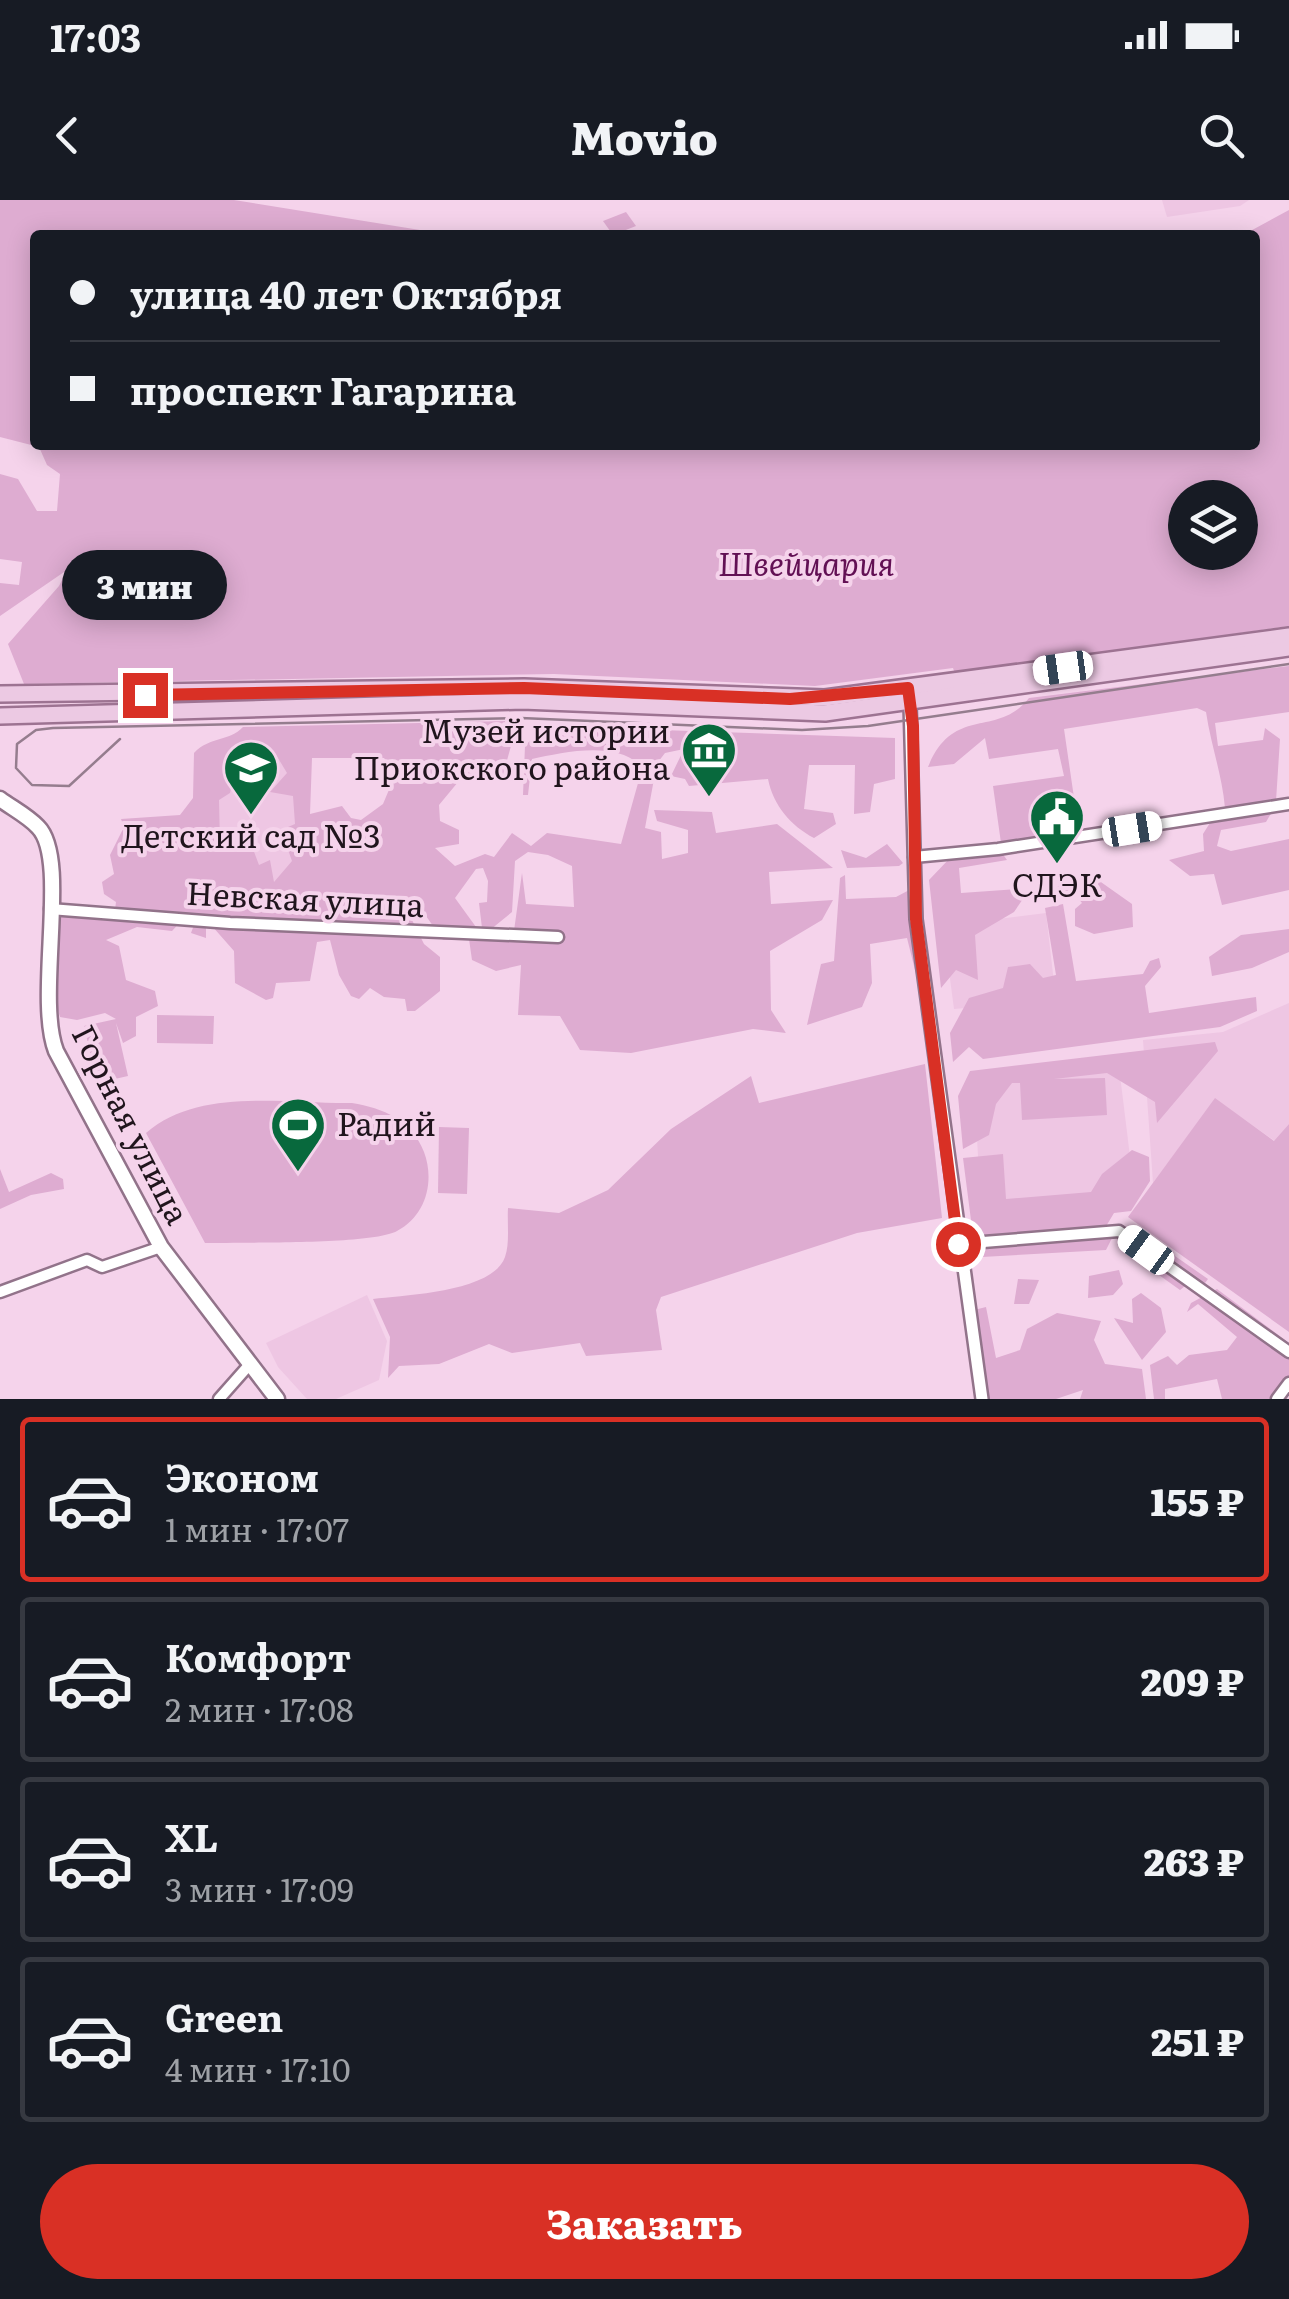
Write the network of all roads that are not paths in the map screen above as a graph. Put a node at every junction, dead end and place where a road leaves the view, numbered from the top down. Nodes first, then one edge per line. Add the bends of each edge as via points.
1 (1289, 636) edge
2 (1289, 648) edge
3 (0, 694) edge
4 (909, 696) junction
5 (0, 716) edge
6 (1289, 804) edge
7 (3, 805) edge
8 (914, 857) junction
9 (50, 909) junction
10 (558, 937) dead end
11 (958, 1244) junction
12 (161, 1248) junction
13 (0, 1292) edge
14 (1289, 1352) edge
15 (250, 1364) junction
16 (1289, 1383) edge
17 (219, 1399) edge
18 (277, 1399) edge
19 (982, 1399) edge
20 (1277, 1399) edge

1 - 4 main road
2 - 4 main road
3 - 4 main road via 540,688 790,699
4 - 5 main road via 791,714 522,702
4 - 8 street
6 - 8 street
7 - 9 main road, Горная улица via 40,828 46,840
8 - 11 street via 916,919
9 - 10 street, Невская улица
9 - 12 main road, Горная улица via 51,1038
11 - 14 street via 1120,1231
11 - 19 street
12 - 13 street via 102,1267 86,1260
12 - 15 main road, Горная улица
15 - 17 street
15 - 18 main road, Горная улица
16 - 20 street

